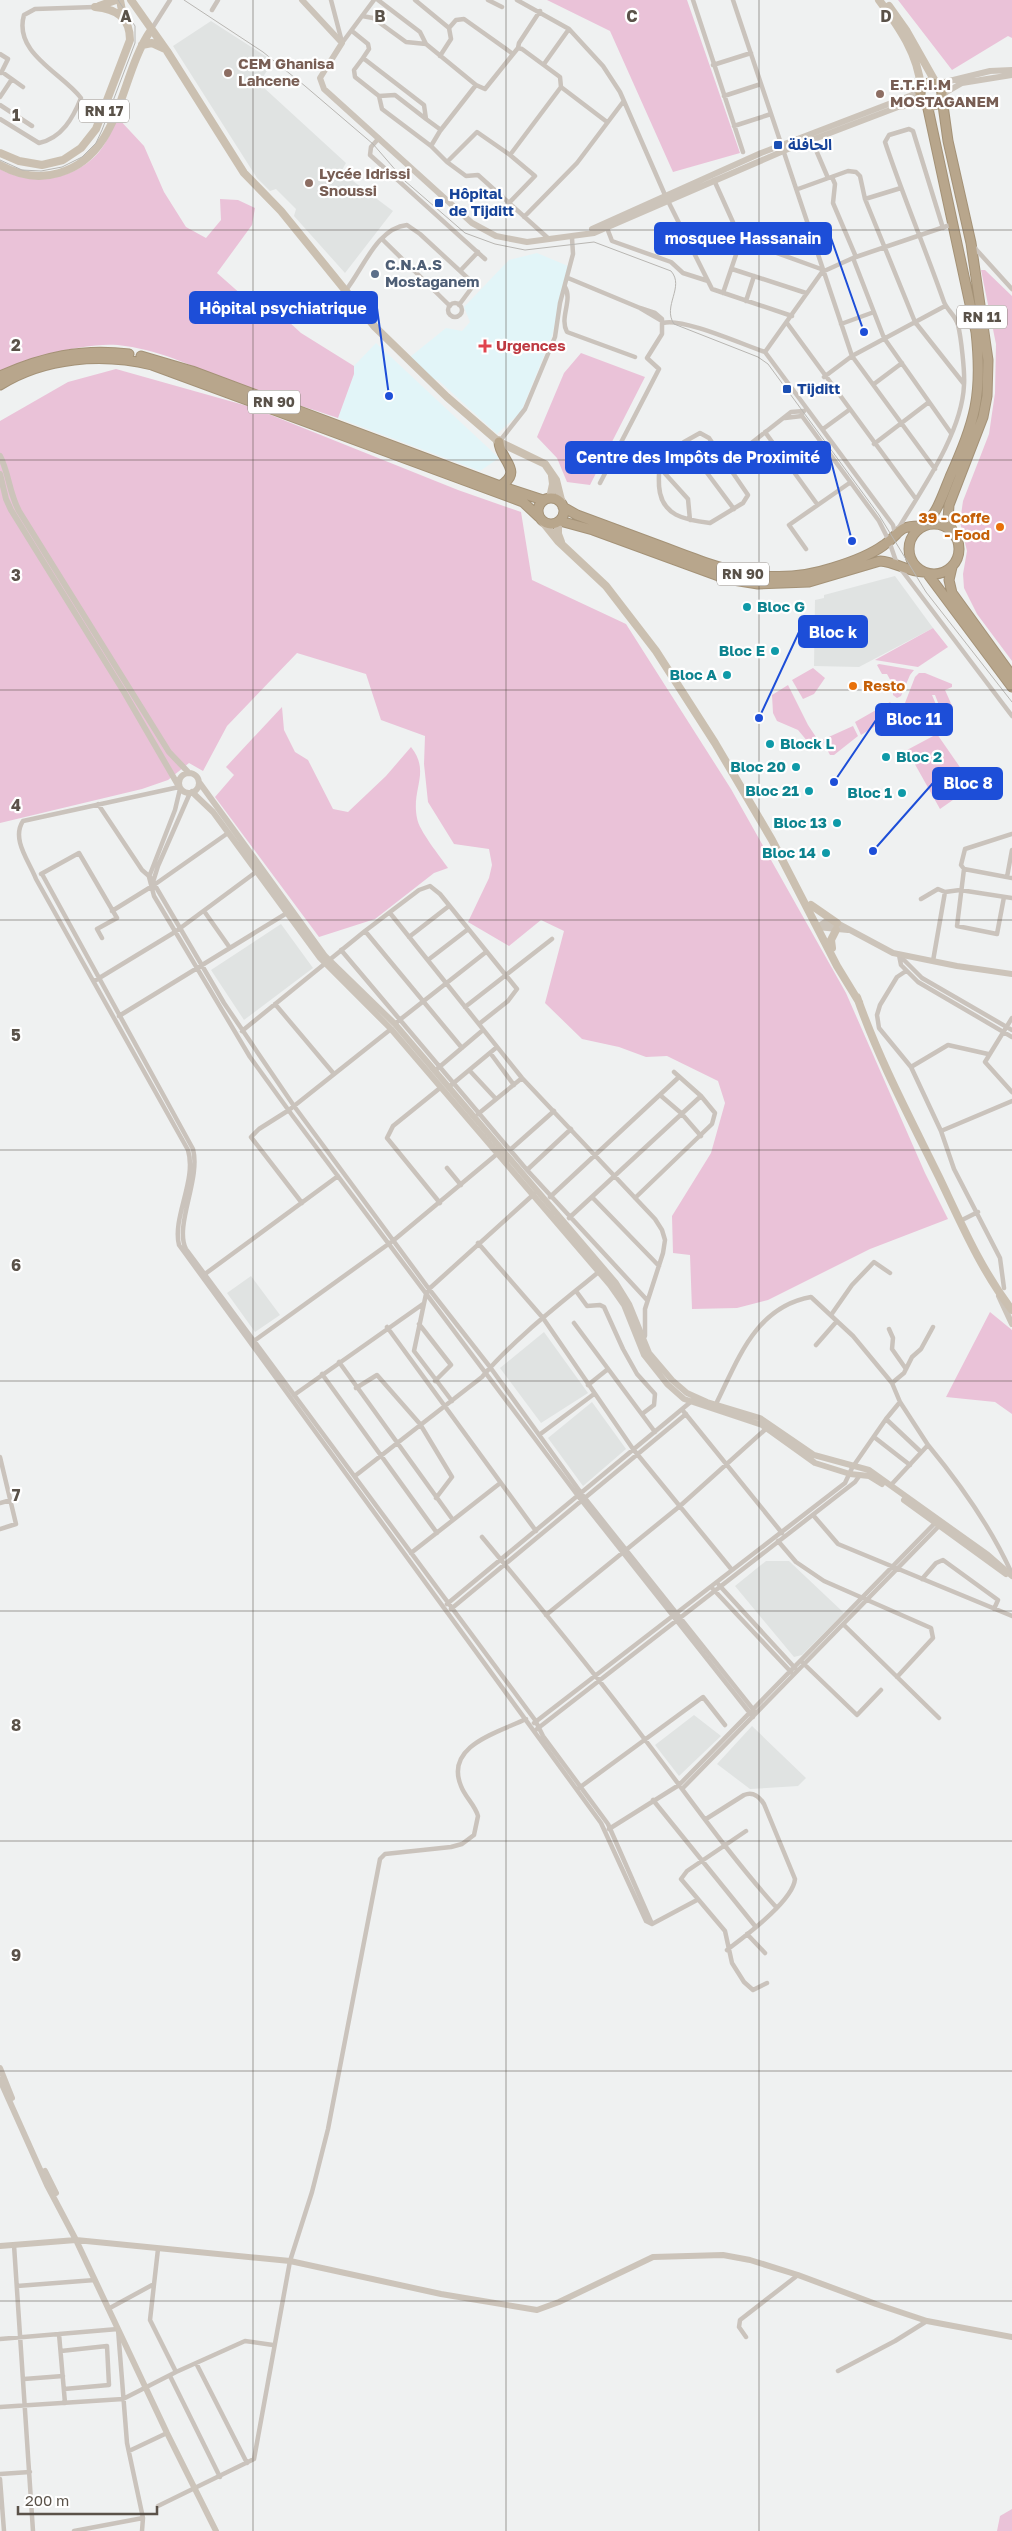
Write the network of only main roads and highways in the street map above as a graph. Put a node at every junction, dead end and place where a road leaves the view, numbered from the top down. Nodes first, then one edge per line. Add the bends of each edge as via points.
1 (116, 0) edge
2 (120, 0) edge
3 (126, 0) edge
4 (131, 0) edge
5 (879, 0) edge
6 (885, 0) edge
7 (123, 16) junction
8 (151, 30) junction
9 (142, 45) junction
10 (167, 50) junction
11 (936, 84) junction
12 (921, 90) junction
13 (942, 96) junction
14 (926, 104) junction
15 (0, 153) edge
16 (0, 165) edge
17 (0, 376) edge
18 (0, 385) edge
19 (499, 442) junction
20 (551, 471) junction
21 (500, 486) junction
22 (547, 499) junction
23 (563, 505) junction
24 (540, 519) junction
25 (559, 522) junction
26 (924, 525) junction
27 (953, 532) junction
28 (563, 546) junction
29 (953, 566) junction
30 (925, 573) junction
31 (1012, 676) edge
32 (1012, 687) edge
33 (772, 840) junction
34 (811, 905) junction
35 (820, 927) junction
36 (832, 948) junction
37 (859, 1002) junction
38 (1012, 1310) edge

1 - 7 main road via 95,7
2 - 7 main road
3 - 8 main road
4 - 8 main road
5 - 12 main road via 898,26 918,67
6 - 11 main road
7 - 15 main road, RN 17 via 129,29 129,47 100,121 87,143 70,156 48,164 27,164
8 - 9 main road, RN 17
8 - 10 main road
9 - 10 main road via 152,43
9 - 16 main road, RN 17 via 106,134 96,150 70,169 47,176 19,173
10 - 19 main road via 244,173 278,208 397,349
11 - 12 highway via 928,83
11 - 13 highway
12 - 14 highway
13 - 14 highway via 934,105
13 - 27 highway, RN 11 via 948,141 971,243 986,341 987,396 980,427 951,495 948,513
14 - 26 highway, RN 11 via 976,332 979,384 974,420 966,441 939,506
17 - 21 highway, RN 90 via 46,359 88,351 160,360
18 - 24 highway, RN 90 via 50,364 81,359 132,360 523,502
19 - 20 main road via 537,459
19 - 21 highway via 510,467 509,479
20 - 22 main road via 553,484
20 - 23 main road
21 - 22 highway, RN 90
22 - 23 highway via 557,499
22 - 24 highway via 537,510
23 - 25 highway via 564,515
23 - 26 highway, RN 90 via 578,514 721,569 771,577 796,577 820,572 861,557 889,541 906,523
24 - 25 highway via 550,525
24 - 28 main road
25 - 28 main road via 558,534
25 - 30 highway, RN 90 via 593,530 727,578 758,584 809,582 880,561 896,564 910,575
26 - 27 highway via 940,524
26 - 30 highway via 911,538 909,553 917,568
27 - 29 highway via 959,553
28 - 33 main road via 606,586 650,644 715,743
29 - 30 highway via 941,573
29 - 31 highway via 949,580 952,593
30 - 32 highway
33 - 34 main road
33 - 35 main road
34 - 35 main road
34 - 36 main road via 836,926
35 - 36 main road
35 - 37 main road
36 - 37 main road
37 - 38 main road via 892,1081 960,1221

